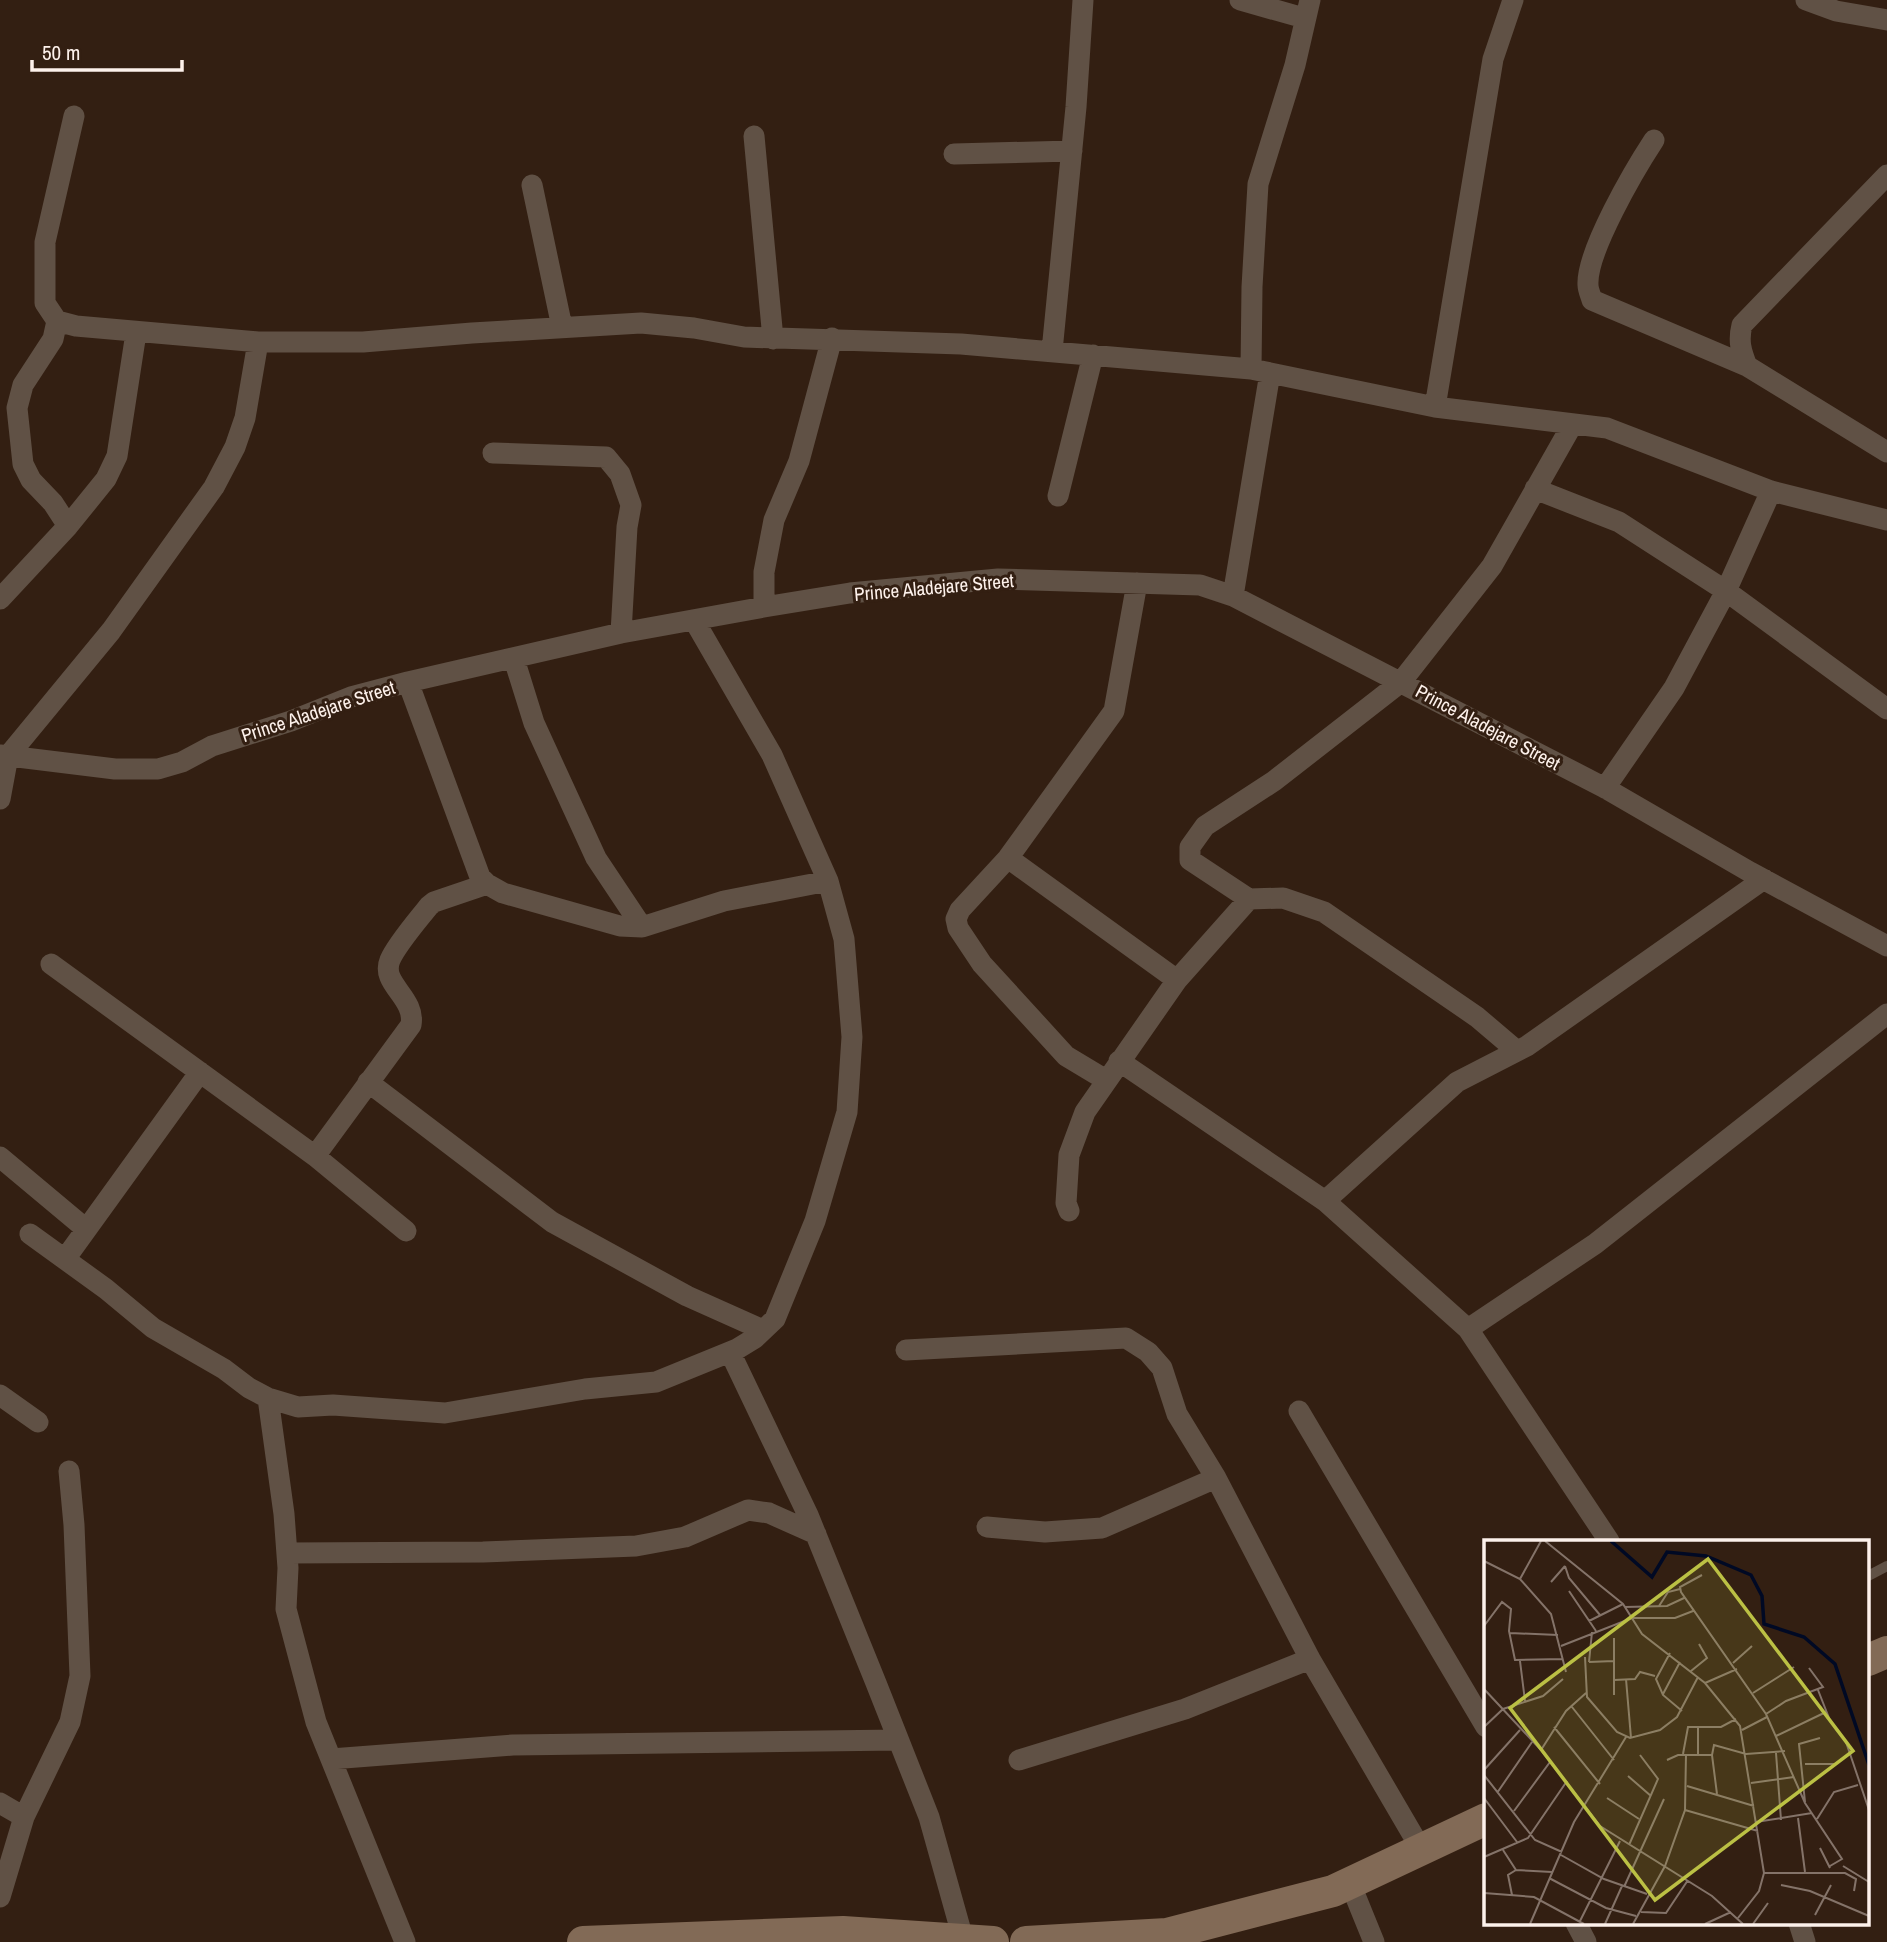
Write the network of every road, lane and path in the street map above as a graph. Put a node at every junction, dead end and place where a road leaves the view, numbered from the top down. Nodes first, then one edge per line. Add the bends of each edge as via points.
1 (1083, 0) edge
2 (1240, 0) edge
3 (1513, 0) edge
4 (1806, 0) edge
5 (1307, 9) edge
6 (1887, 20) edge
7 (74, 116) dead end
8 (754, 136) dead end
9 (1654, 141) dead end
10 (1072, 151) junction
11 (954, 154) dead end
12 (1887, 175) edge
13 (533, 185) dead end
14 (57, 321) junction
15 (562, 327) junction
16 (136, 333) junction
17 (832, 338) junction
18 (773, 339) junction
19 (258, 342) junction
20 (1052, 351) junction
21 (1093, 355) junction
22 (1747, 366) junction
23 (1260, 371) junction
24 (1435, 407) junction
25 (1572, 425) junction
26 (1887, 452) edge
27 (493, 453) dead end
28 (1535, 489) junction
29 (1771, 491) junction
30 (1058, 496) dead end
31 (1887, 520) edge
32 (68, 526) junction
33 (1136, 583) junction
34 (1727, 591) junction
35 (1233, 596) junction
36 (0, 599) edge
37 (764, 607) junction
38 (694, 620) junction
39 (621, 634) junction
40 (514, 659) junction
41 (408, 682) junction
42 (1401, 682) junction
43 (1887, 709) edge
44 (4, 756) edge
45 (1605, 788) junction
46 (0, 799) edge
47 (1008, 858) junction
48 (1764, 879) junction
49 (828, 881) junction
50 (487, 884) junction
51 (1250, 899) junction
52 (642, 927) junction
53 (1885, 940) edge
54 (51, 964) dead end
55 (1177, 980) junction
56 (1887, 1014) edge
57 (1517, 1051) junction
58 (1119, 1061) junction
59 (200, 1072) junction
60 (1107, 1080) junction
61 (368, 1082) junction
62 (316, 1156) junction
63 (0, 1157) edge
64 (1325, 1201) junction
65 (1069, 1211) dead end
66 (86, 1228) junction
67 (406, 1231) dead end
68 (30, 1234) dead end
69 (65, 1259) junction
70 (1468, 1328) junction
71 (762, 1330) junction
72 (906, 1350) dead end
73 (730, 1352) junction
74 (0, 1395) edge
75 (268, 1398) junction
76 (1299, 1411) dead end
77 (38, 1422) dead end
78 (69, 1471) dead end
79 (1216, 1478) junction
80 (987, 1527) dead end
81 (816, 1534) junction
82 (1608, 1540) edge
83 (287, 1553) junction
84 (1887, 1566) edge
85 (1870, 1575) edge
86 (1887, 1652) edge
87 (1310, 1659) junction
88 (1870, 1659) edge
89 (1484, 1724) edge
90 (898, 1740) junction
91 (331, 1759) junction
92 (1019, 1760) dead end
93 (0, 1803) edge
94 (24, 1817) junction
95 (1484, 1820) edge
96 (1421, 1849) junction
97 (1350, 1883) junction
98 (0, 1897) edge
99 (1577, 1924) edge
100 (1799, 1924) edge
101 (729, 1939) edge
102 (974, 1941) edge
103 (405, 1942) edge
104 (583, 1942) edge
105 (1026, 1942) edge
106 (1374, 1942) edge
107 (1586, 1942) edge
108 (1805, 1942) edge

1 - 10 street
2 - 5 street
3 - 24 street via 1493,59
4 - 6 street
5 - 23 street via 1295,65 1258,184 1252,287
7 - 14 street via 45,242 45,303
8 - 18 street
9 - 22 street via 1632,174 1590,266 1592,300
10 - 11 street
10 - 20 street
12 - 22 street via 1742,326 1740,349
13 - 15 street
14 - 16 street
14 - 32 street via 53,339 23,385 17,408 23,464
15 - 18 street via 641,323
15 - 19 street via 363,342
16 - 19 street
16 - 32 street via 117,456 106,479
17 - 18 street
17 - 20 street
17 - 37 street via 799,461 774,520 764,572
19 - 44 street via 246,418 214,487 111,631
20 - 21 street
21 - 23 street
21 - 30 street
22 - 26 street
23 - 24 street
23 - 35 street
24 - 25 street
25 - 28 street
25 - 29 street via 1622,432
27 - 39 street via 606,457 620,474 631,505
28 - 34 street via 1619,522
28 - 42 street via 1492,566
29 - 31 street
29 - 34 street
32 - 36 street
33 - 35 street, Prince Aladejare Street via 1200,585
33 - 37 street, Prince Aladejare Street via 998,579 850,593
33 - 47 street via 1114,711
34 - 43 street
34 - 45 street via 1674,688
35 - 42 street, Prince Aladejare Street
37 - 38 street, Prince Aladejare Street
38 - 39 street, Prince Aladejare Street
38 - 49 street via 772,755
39 - 40 street, Prince Aladejare Street
40 - 41 street, Prince Aladejare Street
40 - 52 street via 534,723 596,858
41 - 44 street, Prince Aladejare Street via 351,696 158,769 115,769
41 - 50 street via 466,842
42 - 45 street, Prince Aladejare Street
42 - 51 street via 1274,781 1205,826 1194,839 1190,860
44 - 46 street
45 - 48 street, Prince Aladejare Street
47 - 55 street
47 - 60 street via 960,910 958,928 982,964 1066,1056
48 - 53 street, Prince Aladejare Street
48 - 57 street
49 - 52 street via 724,901
49 - 71 street via 844,939 852,1037 847,1112 815,1221 775,1319
50 - 52 street via 503,893 620,926
50 - 61 street via 433,902 390,960 390,975 413,1018
51 - 55 street
51 - 57 street via 1283,898 1324,912 1477,1017
54 - 59 street
55 - 58 street
56 - 70 street via 1595,1244
57 - 64 street via 1457,1082
58 - 60 street
58 - 64 street
59 - 62 street
59 - 66 street
60 - 65 street via 1085,1112 1069,1155
61 - 62 street
61 - 71 street via 552,1222 687,1296
62 - 67 street
63 - 66 street
64 - 70 street
66 - 69 street
68 - 69 street
69 - 75 street via 153,1328
70 - 82 street
71 - 73 street
72 - 79 street via 1126,1338 1162,1368 1177,1414
73 - 75 street via 656,1382 445,1413 298,1407
73 - 81 street
74 - 77 street
75 - 83 street
76 - 89 street
78 - 94 street via 80,1676 70,1722
79 - 80 street via 1102,1528 1045,1532
79 - 87 street
81 - 83 street via 769,1513 748,1510 685,1537 636,1546
81 - 90 street
83 - 91 street via 286,1609 316,1722
84 - 85 lane
86 - 88 street
87 - 92 street via 1185,1709
87 - 96 street
90 - 91 street via 513,1745
90 - 102 street
91 - 103 street
93 - 94 street
94 - 98 street
95 - 96 street
96 - 97 street
97 - 105 street via 1167,1934
97 - 106 street
99 - 107 street
100 - 108 street
101 - 102 street via 843,1932
101 - 104 street

